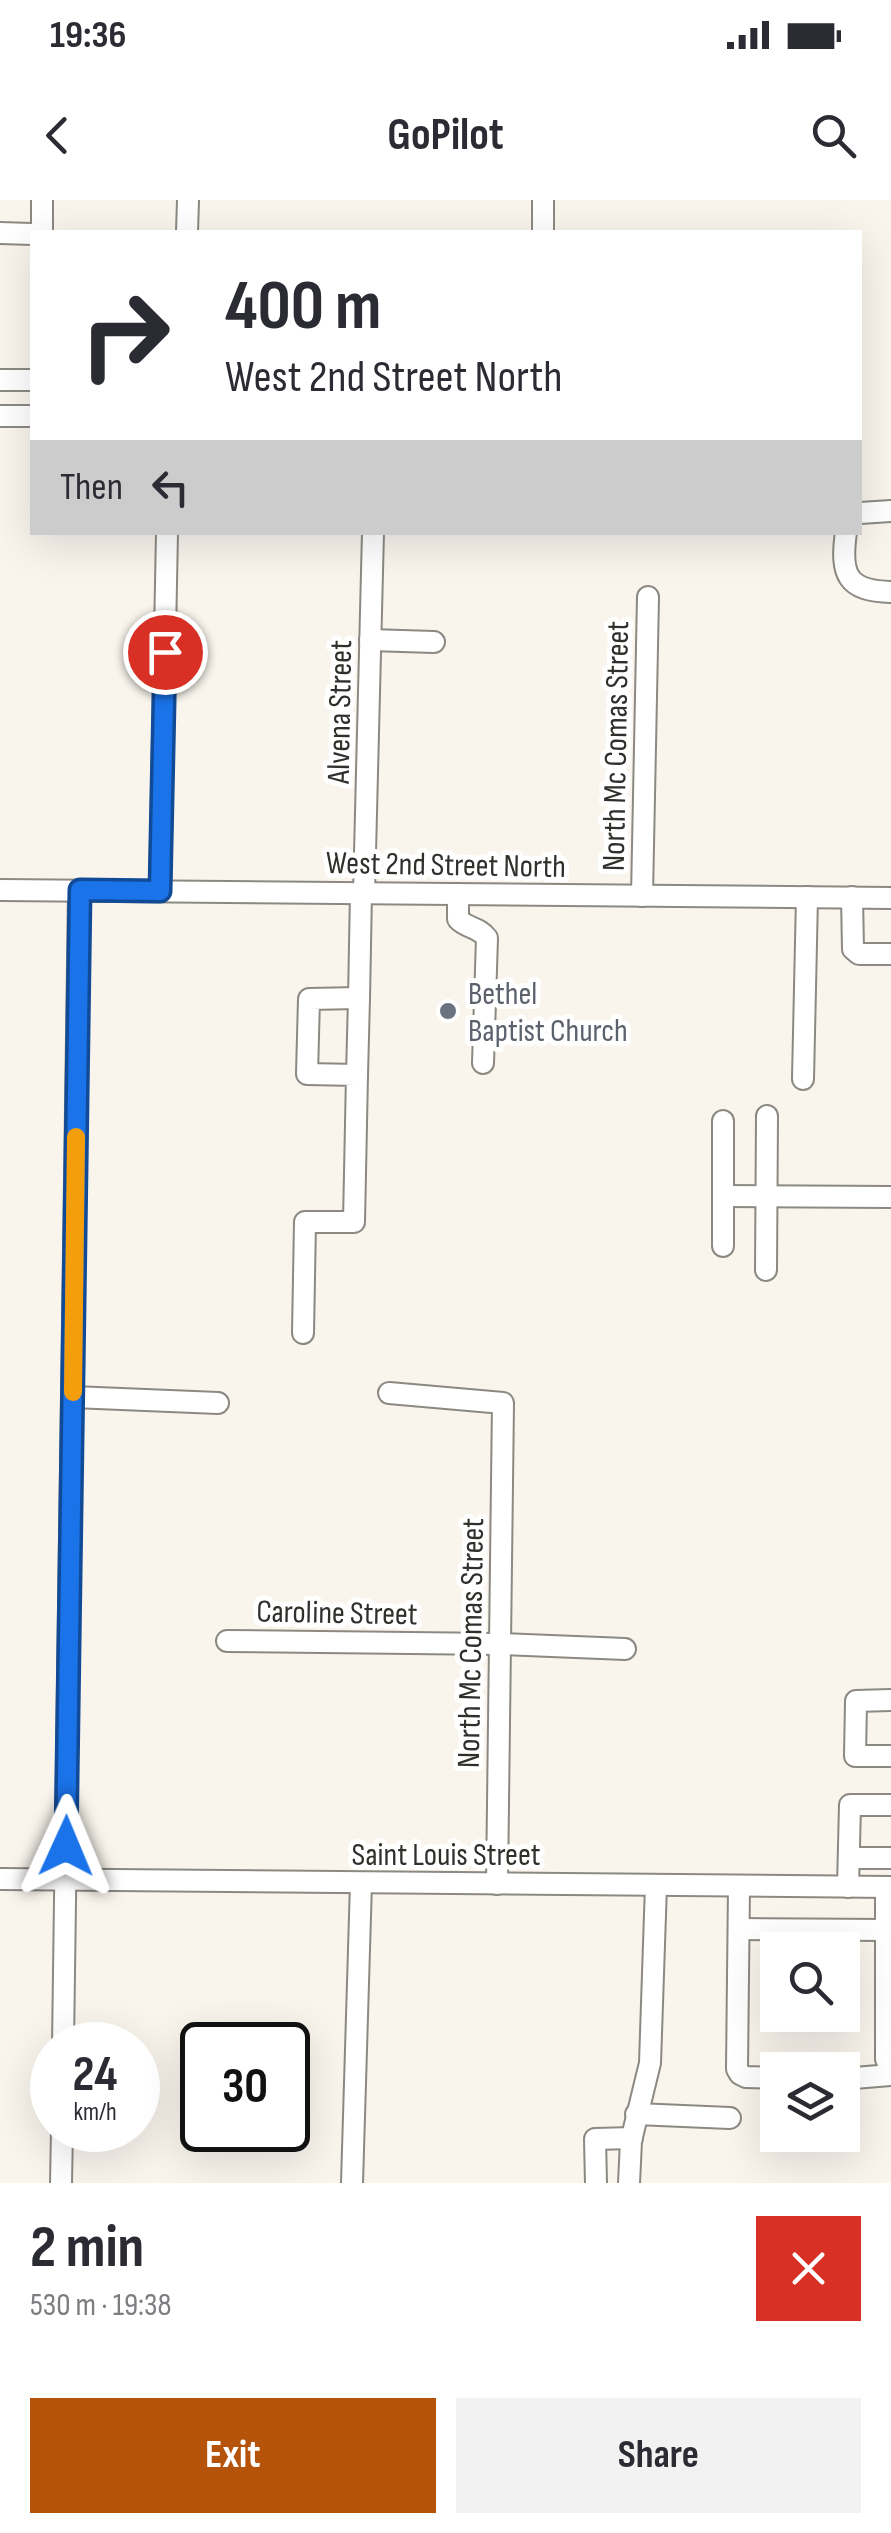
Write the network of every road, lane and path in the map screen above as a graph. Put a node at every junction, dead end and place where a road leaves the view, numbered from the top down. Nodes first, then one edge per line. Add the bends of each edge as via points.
1 (42, 200) edge
2 (188, 200) edge
3 (544, 200) edge
4 (42, 230) edge
5 (187, 230) edge
6 (543, 230) edge
7 (0, 233) edge
8 (30, 234) edge
9 (0, 380) edge
10 (30, 380) edge
11 (0, 416) edge
12 (30, 416) edge
13 (891, 511) edge
14 (862, 513) edge
15 (167, 535) edge
16 (373, 535) edge
17 (846, 535) edge
18 (891, 592) edge
19 (648, 597) dead end
20 (370, 640) junction
21 (434, 642) dead end
22 (0, 890) edge
23 (80, 890) junction
24 (160, 891) junction
25 (363, 892) junction
26 (458, 894) junction
27 (642, 896) junction
28 (807, 897) junction
29 (852, 898) junction
30 (891, 898) edge
31 (891, 954) edge
32 (358, 998) junction
33 (483, 1062) dead end
34 (358, 1075) junction
35 (803, 1079) dead end
36 (766, 1116) dead end
37 (723, 1120) dead end
38 (724, 1196) junction
39 (766, 1196) junction
40 (891, 1198) edge
41 (724, 1246) dead end
42 (766, 1270) dead end
43 (304, 1333) dead end
44 (388, 1393) dead end
45 (73, 1398) junction
46 (218, 1403) dead end
47 (228, 1641) dead end
48 (499, 1644) junction
49 (625, 1649) dead end
50 (891, 1700) edge
51 (891, 1756) edge
52 (891, 1805) edge
53 (849, 1858) junction
54 (891, 1858) edge
55 (0, 1879) edge
56 (65, 1880) junction
57 (361, 1883) junction
58 (497, 1884) junction
59 (656, 1885) junction
60 (739, 1886) junction
61 (848, 1886) junction
62 (888, 1887) edge
63 (739, 1929) junction
64 (886, 1930) junction
65 (63, 2022) edge
66 (891, 2073) edge
67 (760, 2077) edge
68 (860, 2077) edge
69 (636, 2114) junction
70 (730, 2118) dead end
71 (632, 2138) junction
72 (62, 2152) edge
73 (62, 2183) edge
74 (352, 2183) edge
75 (596, 2183) edge
76 (628, 2183) edge

1 - 4 street
2 - 5 street
3 - 6 street
7 - 8 street
9 - 10 street
11 - 12 street
13 - 14 street
15 - 24 street
16 - 20 street, Alvena Street
17 - 18 street via 852,584
19 - 27 street, North Mc Comas Street
20 - 21 street
20 - 25 street, Alvena Street
22 - 23 street, West 2nd Street North
23 - 24 street, West 2nd Street North
23 - 45 street
24 - 25 street, West 2nd Street North
25 - 26 street, West 2nd Street North
25 - 32 street, Alvena Street
26 - 27 street, West 2nd Street North
26 - 33 street via 458,919 486,938
27 - 28 street, West 2nd Street North
28 - 29 street, West 2nd Street North
28 - 35 street
29 - 30 street, West 2nd Street North
29 - 31 street via 854,949
32 - 34 street, Alvena Street
32 - 34 street via 309,998 307,1074
34 - 43 street, Alvena Street via 354,1222 305,1222
36 - 39 street
37 - 38 street
38 - 39 street
38 - 41 street
39 - 40 street
39 - 42 street
44 - 48 street, North Mc Comas Street via 504,1404
45 - 46 street
45 - 56 street
47 - 48 street, Caroline Street
48 - 49 street, Caroline Street
48 - 58 street, North Mc Comas Street
50 - 51 street via 856,1701 855,1756
52 - 53 street via 850,1805
53 - 54 street
53 - 61 street
55 - 56 street, Saint Louis Street
56 - 57 street, Saint Louis Street
56 - 65 street
57 - 58 street, Saint Louis Street
57 - 74 street
58 - 59 street, Saint Louis Street
59 - 60 street, Saint Louis Street
59 - 69 street via 650,2063
60 - 61 street, Saint Louis Street
60 - 63 street
61 - 62 street, Saint Louis Street
62 - 64 street
63 - 64 street
63 - 67 street via 738,2069
64 - 66 street
66 - 68 street
69 - 70 street
69 - 71 street
71 - 75 street via 595,2138
71 - 76 street
72 - 73 street

